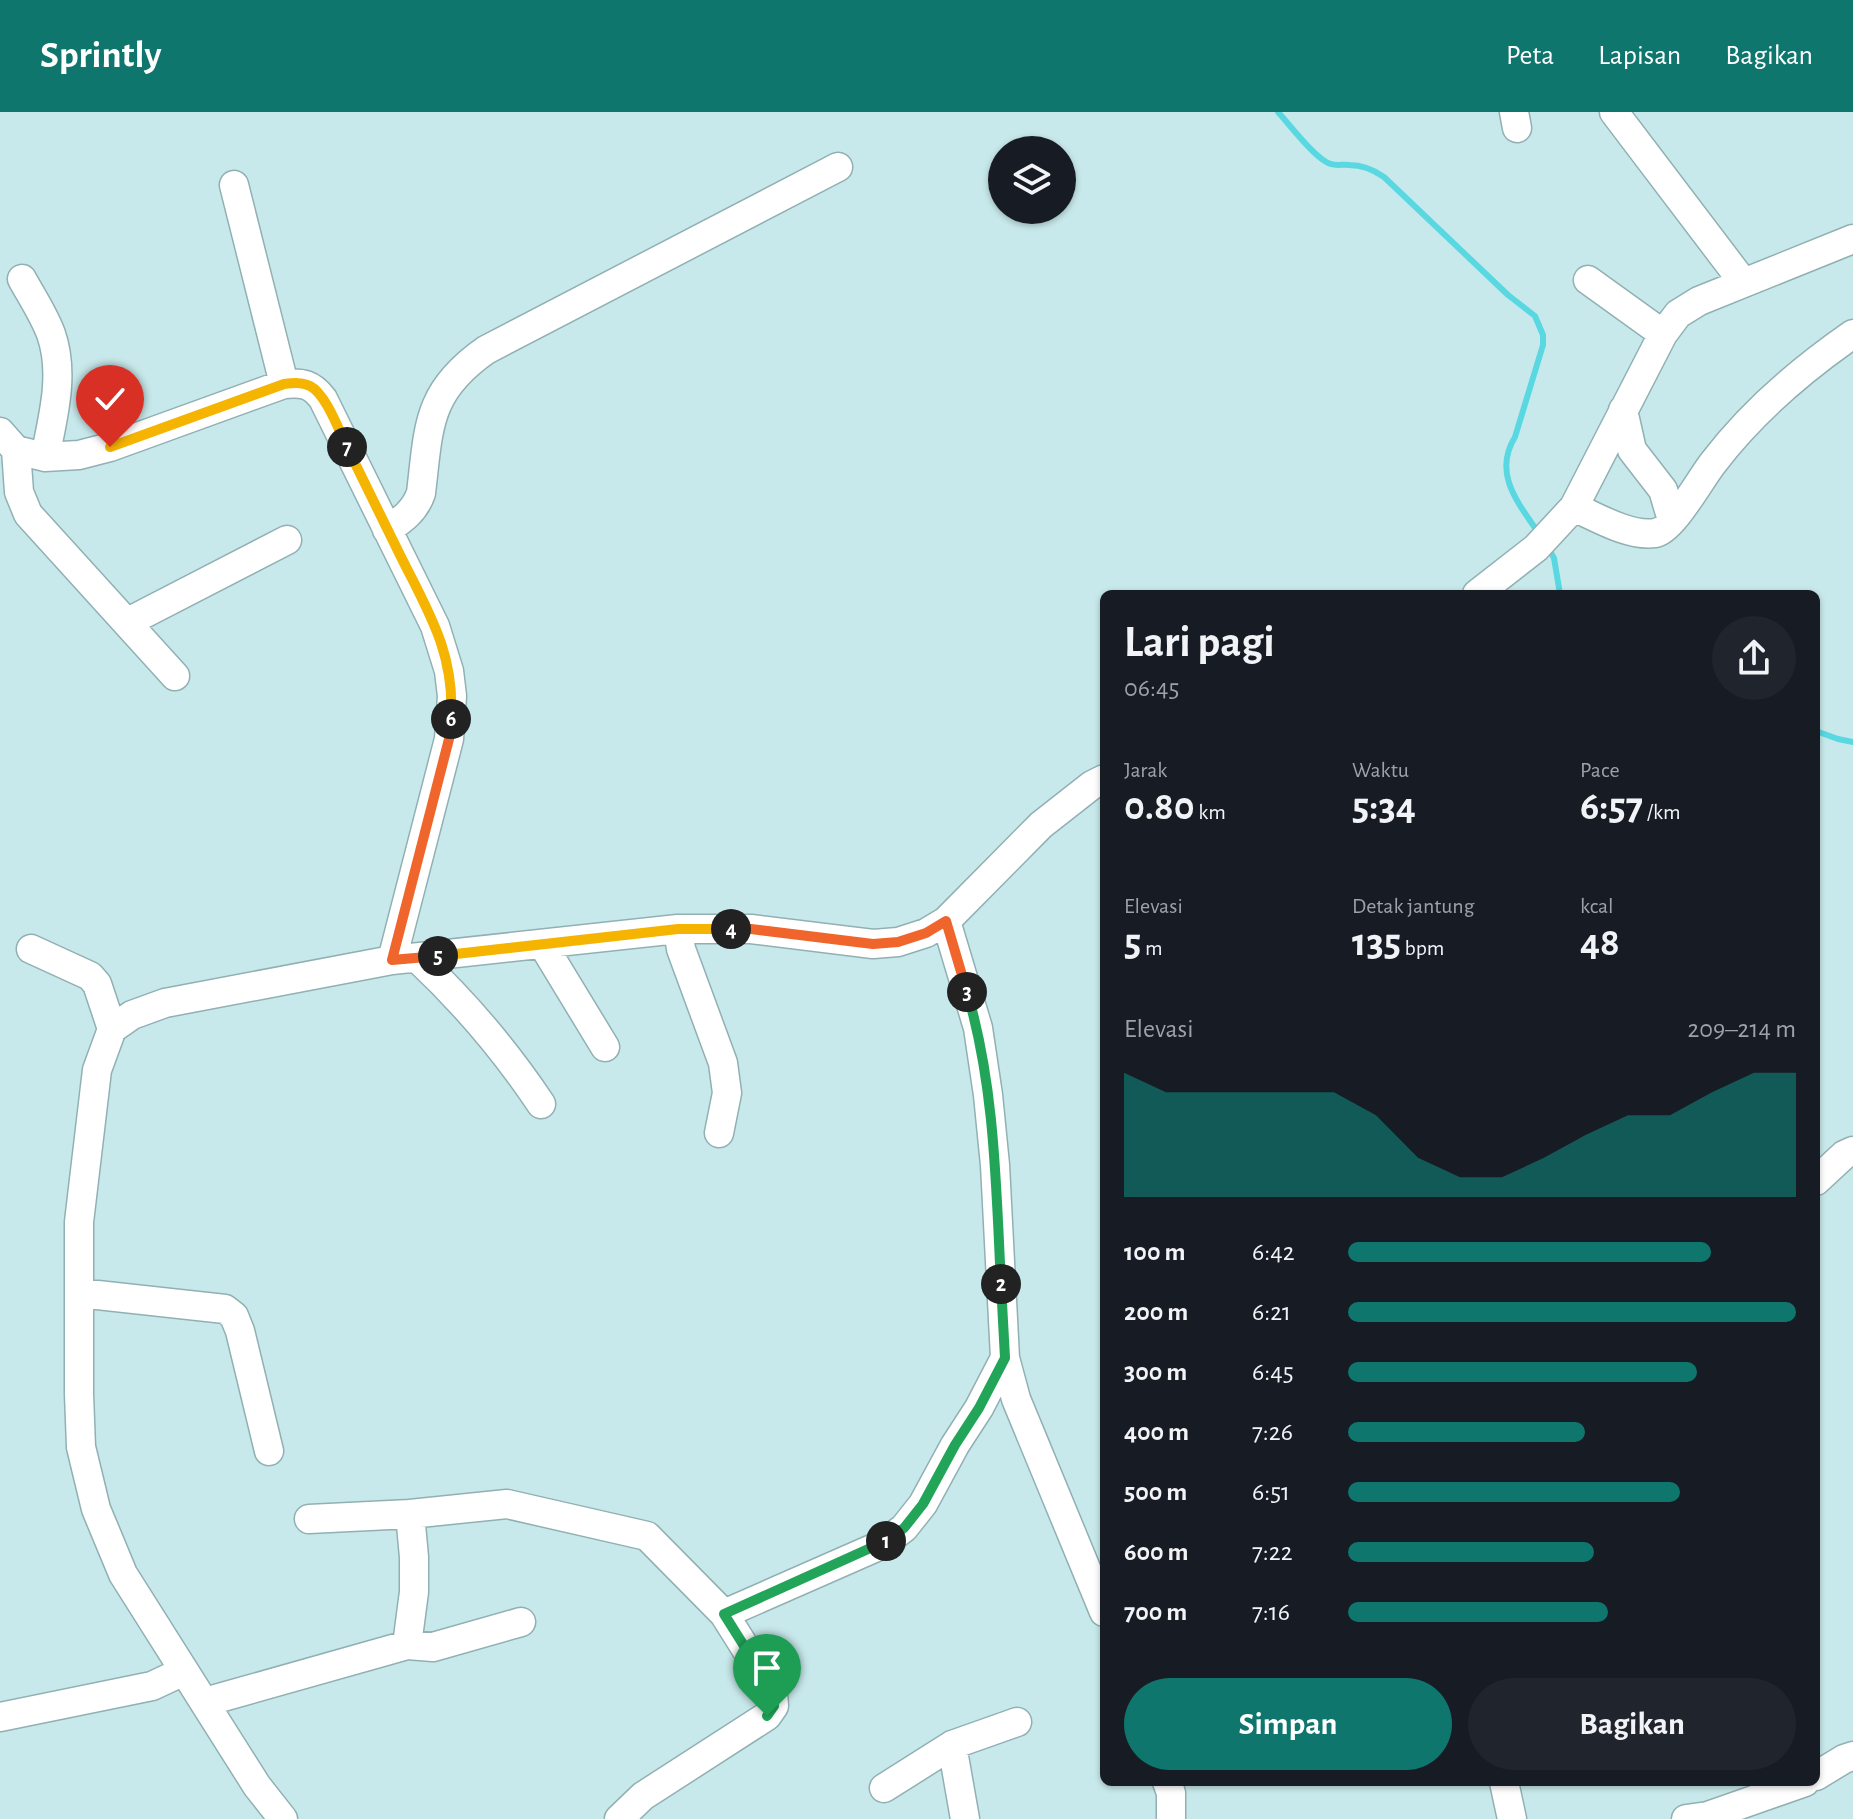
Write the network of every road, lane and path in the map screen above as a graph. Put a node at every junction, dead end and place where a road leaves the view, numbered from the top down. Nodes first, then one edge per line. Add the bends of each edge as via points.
1 (1614, 112) edge
2 (838, 167) dead end
3 (234, 185) dead end
4 (1853, 239) edge
5 (22, 279) dead end
6 (1588, 280) dead end
7 (1743, 282) junction
8 (1663, 334) junction
9 (1853, 334) edge
10 (284, 384) junction
11 (1623, 410) junction
12 (8, 441) edge
13 (45, 457) junction
14 (1566, 516) junction
15 (1672, 520) junction
16 (387, 530) junction
17 (287, 540) dead end
18 (1482, 590) edge
19 (128, 622) junction
20 (175, 676) dead end
21 (1100, 781) edge
22 (946, 921) junction
23 (678, 929) junction
24 (543, 945) junction
25 (31, 949) dead end
26 (405, 959) junction
27 (112, 1029) junction
28 (605, 1047) dead end
29 (541, 1104) dead end
30 (719, 1133) dead end
31 (1853, 1151) edge
32 (1820, 1177) edge
33 (79, 1293) junction
34 (1005, 1358) junction
35 (269, 1451) dead end
36 (410, 1514) junction
37 (309, 1519) dead end
38 (1100, 1602) edge
39 (724, 1614) junction
40 (521, 1622) dead end
41 (407, 1645) junction
42 (184, 1671) junction
43 (205, 1702) junction
44 (0, 1717) edge
45 (1017, 1722) dead end
46 (952, 1745) junction
47 (1853, 1756) edge
48 (1820, 1774) edge
49 (1168, 1786) edge
50 (1505, 1786) edge
51 (1794, 1786) edge
52 (884, 1788) dead end
53 (283, 1819) edge
54 (619, 1819) edge
55 (965, 1819) edge
56 (1171, 1819) edge
57 (1512, 1819) edge
58 (1686, 1819) edge

1 - 7 street
2 - 16 street via 471,361 442,393 428,428 418,501 407,517
3 - 10 street
4 - 7 street
5 - 13 street via 52,336 56,362 56,404
6 - 8 street
7 - 8 street via 1678,314
8 - 11 street
9 - 15 street via 1764,406 1712,463
10 - 13 street via 110,447
10 - 16 street via 309,385 323,399
11 - 14 street
11 - 15 street via 1632,450 1663,490
12 - 13 street
12 - 19 street via 28,514
14 - 15 street via 1656,533
14 - 18 street via 1536,548
16 - 26 street via 435,626 452,696 449,739
17 - 19 street
19 - 20 street
21 - 22 street via 1041,825
22 - 23 street via 912,938 873,944 751,929
22 - 34 street via 978,1028 988,1095
23 - 24 street
23 - 30 street via 723,1063 727,1093
24 - 26 street
24 - 28 street
25 - 27 street via 90,976
26 - 27 street via 165,1003
26 - 29 street via 444,984
27 - 33 street via 97,1070 88,1135 79,1222
31 - 32 street
33 - 35 street via 225,1309 234,1316
33 - 42 street via 81,1447 96,1509 123,1574
34 - 38 street via 1016,1399
34 - 39 street via 923,1504 904,1528 881,1545
36 - 37 street
36 - 39 street via 507,1504 647,1536
36 - 41 street via 414,1580
39 - 54 street via 773,1692 774,1706 767,1716 643,1796
40 - 41 street via 433,1647
41 - 43 street
42 - 43 street
42 - 44 street via 152,1686
43 - 53 street
45 - 46 street
46 - 52 street
46 - 55 street
47 - 48 street
49 - 56 street
50 - 57 street
51 - 58 street

